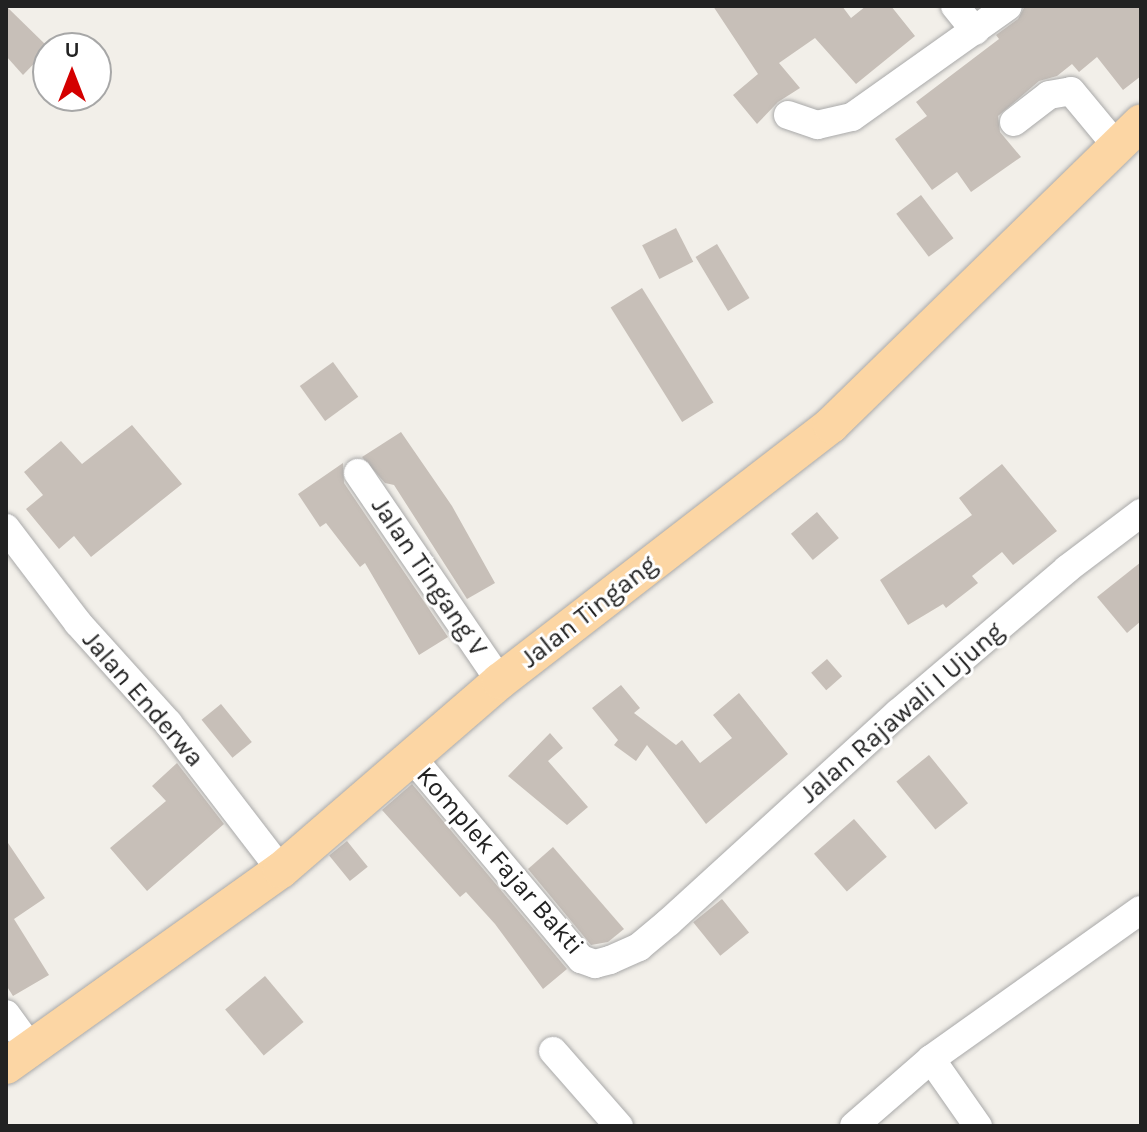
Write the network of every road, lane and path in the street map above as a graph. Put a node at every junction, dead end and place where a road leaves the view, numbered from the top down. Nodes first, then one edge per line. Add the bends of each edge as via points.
1 (955, 6) edge
2 (1008, 6) edge
3 (975, 31) junction
4 (788, 115) dead end
5 (1014, 122) dead end
6 (1128, 134) edge
7 (358, 473) dead end
8 (1141, 513) edge
9 (8, 535) edge
10 (500, 681) junction
11 (414, 760) junction
12 (281, 870) junction
13 (1141, 910) edge
14 (669, 922) joint
15 (6, 1014) edge
16 (553, 1051) dead end
17 (18, 1056) edge
18 (931, 1059) junction
19 (619, 1126) edge
20 (854, 1126) edge
21 (978, 1126) edge

1 - 3 street
2 - 3 street
3 - 4 street via 852,117 817,125
5 - 6 street via 1059,89 1071,91
6 - 10 main road, Jalan Tingang via 831,425
7 - 10 street, Jalan Tingang V
8 - 14 street, Jalan Rajawali I Ujung via 898,713
9 - 12 street, Jalan Enderwa via 168,723
10 - 11 main road, Jalan Tingang
11 - 12 main road, Jalan Tingang
11 - 14 street, Komplek Fajar Bakti via 581,959 595,964 610,960 639,947
12 - 17 main road, Jalan Tingang
13 - 18 street
15 - 17 street
16 - 19 street
18 - 20 street
18 - 21 street

